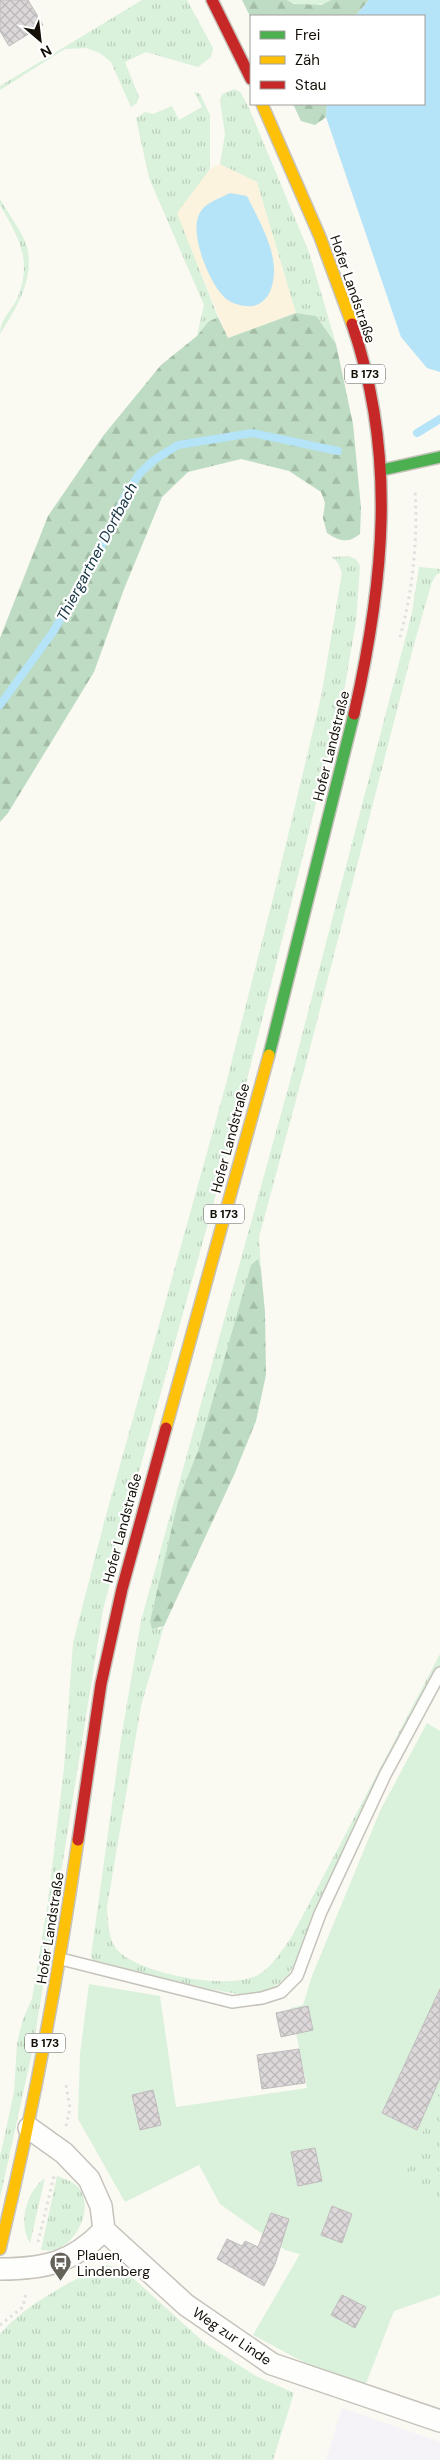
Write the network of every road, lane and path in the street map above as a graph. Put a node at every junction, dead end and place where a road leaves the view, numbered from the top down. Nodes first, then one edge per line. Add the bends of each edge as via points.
1 (212, 0) edge
2 (250, 77) edge
3 (262, 105) edge
4 (440, 457) edge
5 (413, 464) junction
6 (382, 470) junction
7 (398, 646) dead end
8 (440, 1673) edge
9 (61, 1959) junction
10 (65, 2080) dead end
11 (29, 2128) junction
12 (60, 2150) junction
13 (104, 2230) junction
14 (0, 2249) edge
15 (0, 2269) edge
16 (31, 2269) junction
17 (0, 2325) edge
18 (440, 2421) edge

1 - 2 main road
3 - 6 main road, Hofer Landstraße / B 173 via 352,323 370,394
4 - 5 main road
5 - 6 main road
5 - 7 path via 416,512 414,567
6 - 9 main road, Hofer Landstraße / B 173 via 383,535 377,607 366,663 295,955 122,1589 101,1684
8 - 9 lane via 381,1783 320,1914 296,1976 281,1992 232,2002
9 - 11 main road, Hofer Landstraße / B 173
10 - 12 path via 70,2108
11 - 12 street
11 - 14 main road, Hofer Landstraße / B 173
12 - 13 street via 89,2179 101,2206
12 - 16 path
13 - 16 street via 82,2251 56,2264
13 - 18 street, Weg zur Linde via 186,2305 272,2364
15 - 16 street
16 - 17 path via 23,2307

